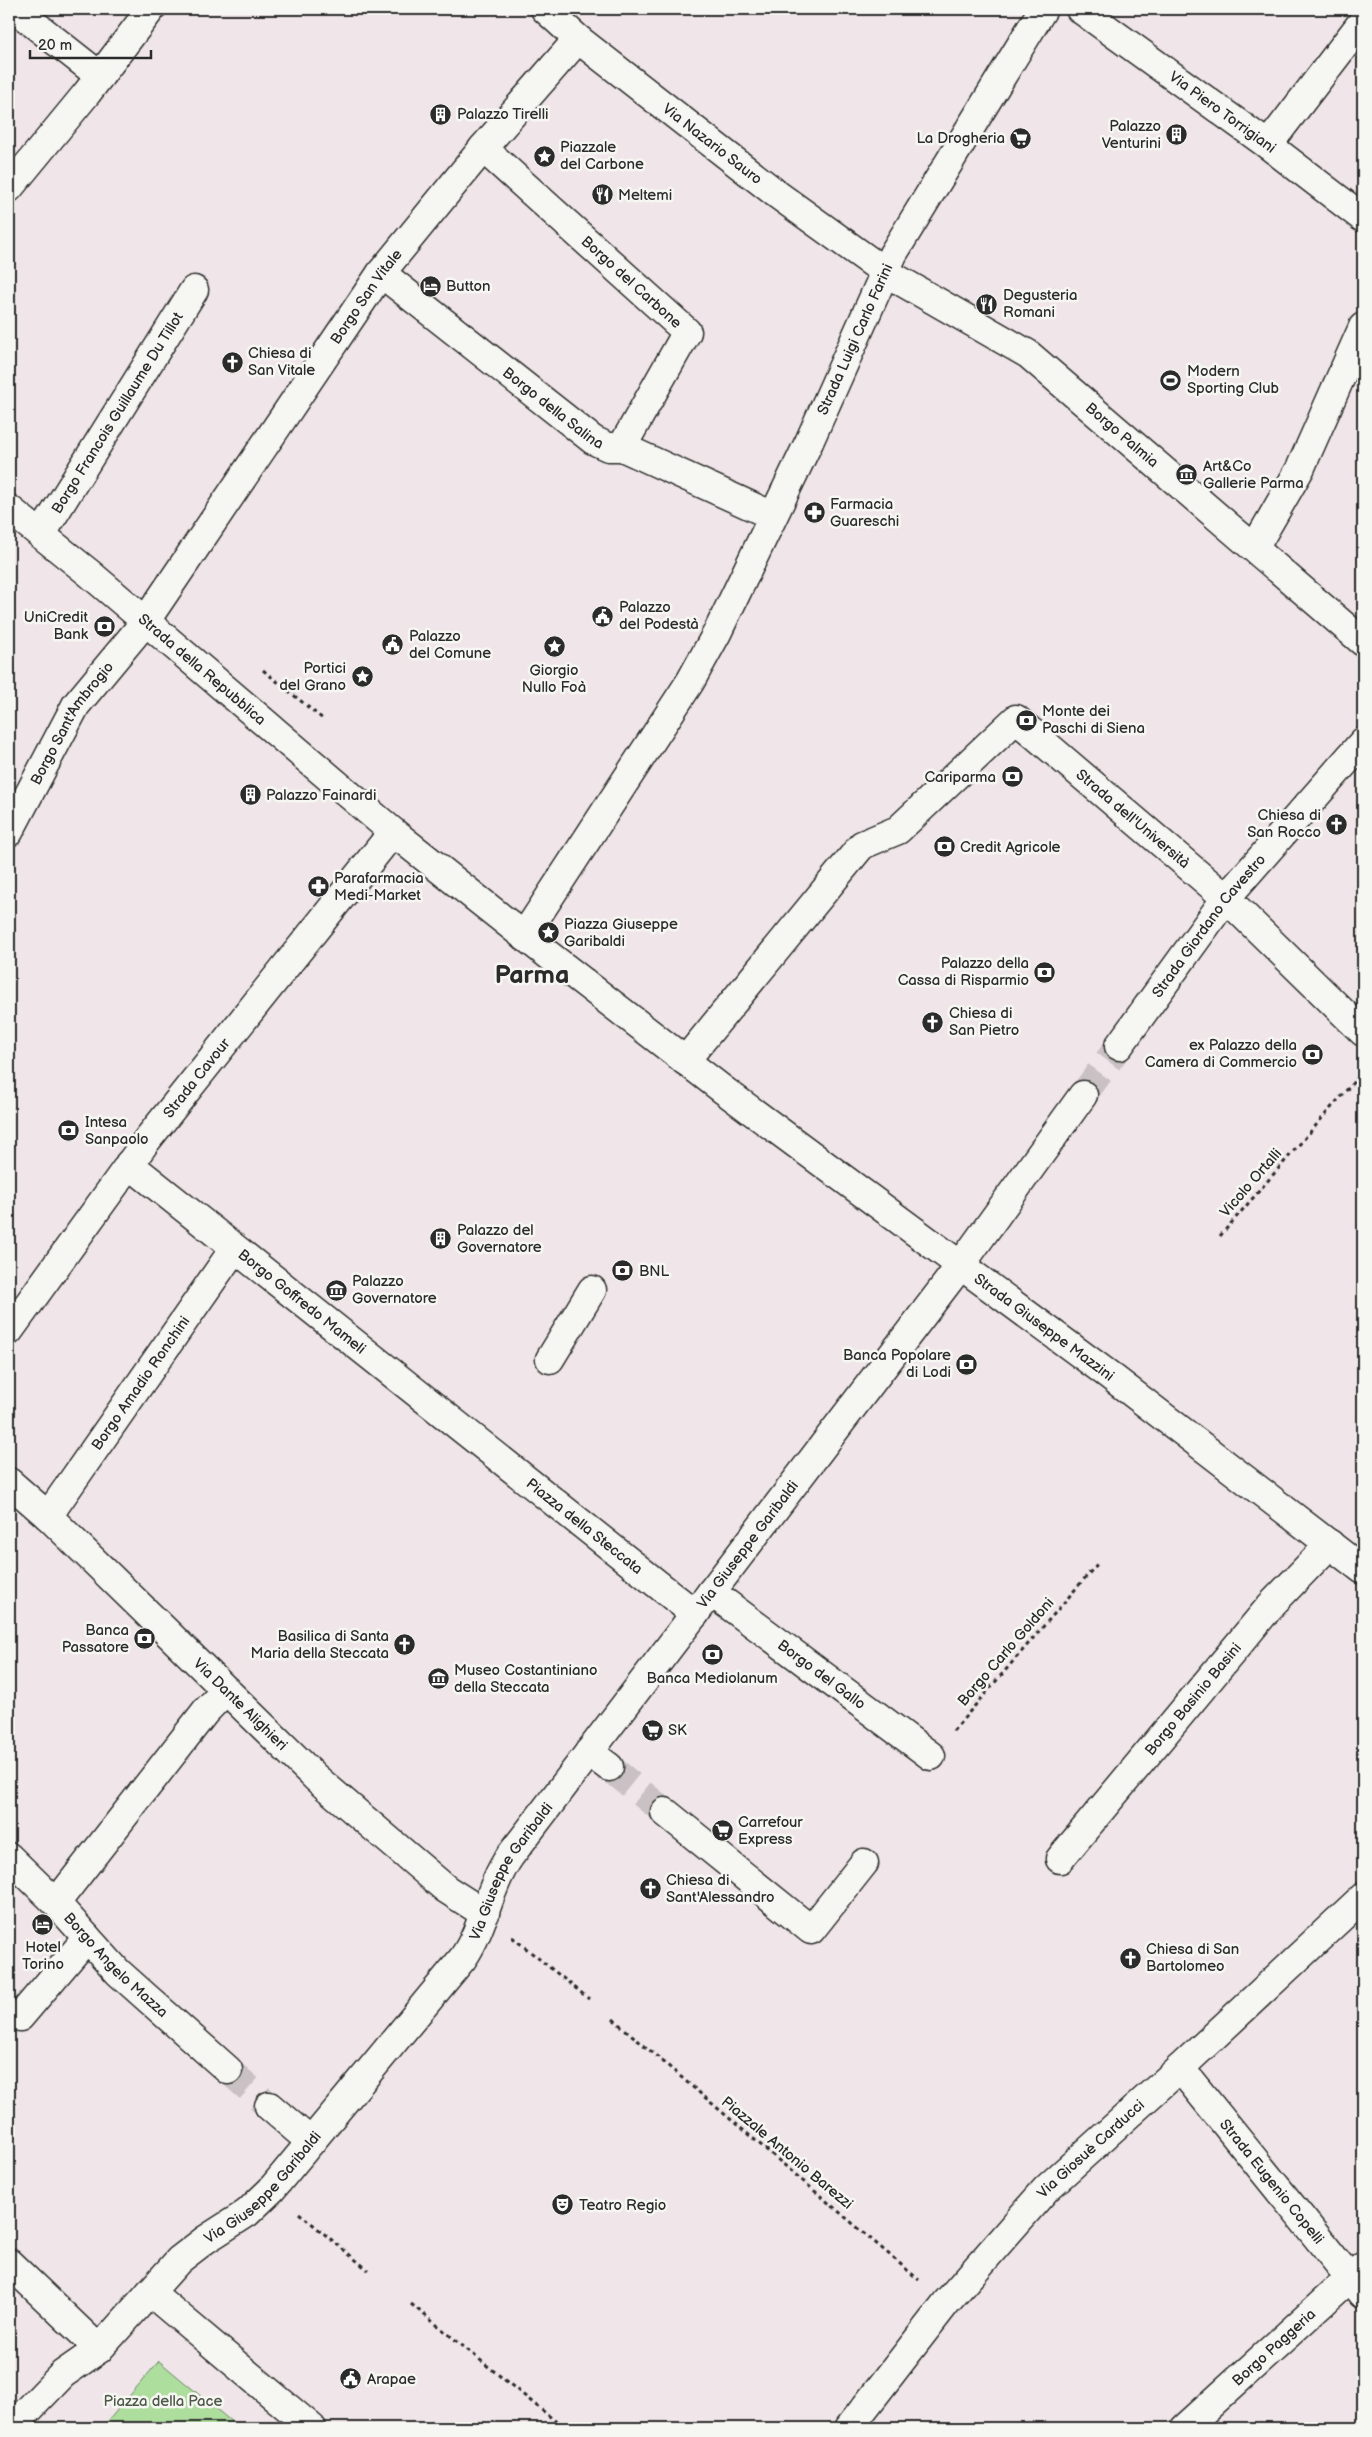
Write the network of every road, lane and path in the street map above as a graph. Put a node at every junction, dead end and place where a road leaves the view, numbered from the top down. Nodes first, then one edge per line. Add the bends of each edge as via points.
1 (15, 9) edge
2 (151, 9) edge
3 (545, 9) edge
4 (1043, 9) edge
5 (1080, 9) edge
6 (1363, 21) edge
7 (578, 39) junction
8 (100, 76) junction
9 (1268, 145) junction
10 (483, 148) junction
11 (9, 188) edge
12 (1363, 218) edge
13 (885, 272) junction
14 (381, 273) junction
15 (194, 290) dead end
16 (1363, 327) edge
17 (622, 447) junction
18 (9, 509) edge
19 (774, 516) junction
20 (41, 536) junction
21 (1255, 548) junction
22 (145, 622) junction
23 (1363, 642) edge
24 (263, 670) dead end
25 (324, 720) dead end
26 (1363, 742) edge
27 (9, 832) edge
28 (393, 832) junction
29 (1226, 898) junction
30 (524, 936) junction
31 (1363, 1032) edge
32 (1119, 1046) tunnel mouth
33 (685, 1061) junction
34 (1363, 1071) edge
35 (1084, 1095) tunnel mouth
36 (129, 1164) junction
37 (1220, 1236) dead end
38 (234, 1248) junction
39 (960, 1266) junction
40 (592, 1290) dead end
41 (9, 1331) edge
42 (550, 1359) dead end
43 (476, 1440) joint
44 (9, 1482) edge
45 (48, 1516) junction
46 (1330, 1544) junction
47 (1098, 1563) dead end
48 (1363, 1570) edge
49 (711, 1592) junction
50 (695, 1614) junction
51 (226, 1690) junction
52 (931, 1756) joint
53 (665, 1812) tunnel mouth
54 (9, 1857) edge
55 (1060, 1859) dead end
56 (864, 1863) dead end
57 (1363, 1897) edge
58 (56, 1903) junction
59 (485, 1914) junction
60 (87, 1938) junction
61 (589, 1999) dead end
62 (20, 2018) dead end
63 (613, 2019) dead end
64 (1180, 2068) junction
65 (228, 2070) tunnel mouth
66 (269, 2106) tunnel mouth
67 (311, 2142) junction
68 (272, 2190) junction
69 (9, 2263) edge
70 (368, 2270) dead end
71 (1359, 2279) edge
72 (150, 2292) junction
73 (946, 2303) junction
74 (411, 2304) dead end
75 (99, 2349) junction
76 (11, 2428) edge
77 (312, 2428) edge
78 (564, 2428) edge
79 (849, 2428) edge
80 (1185, 2428) edge

1 - 8 street
2 - 8 street
3 - 7 street, Via Nazario Sauro
4 - 13 street, Strada Luigi Carlo Farini via 907,230
5 - 9 street, Via Piero Torrigiani
6 - 9 street
7 - 10 street, Borgo San Vitale
7 - 13 street, Via Nazario Sauro via 778,195
8 - 11 street
9 - 12 street, Via Piero Torrigiani
10 - 14 street, Borgo San Vitale
10 - 17 street, Borgo del Carbone via 687,332
13 - 19 street, Strada Luigi Carlo Farini
13 - 21 street, Borgo Palmia via 1028,354
14 - 17 street, Borgo della Salina via 593,440 608,447
14 - 22 street, Borgo San Vitale
15 - 20 street, Borgo Francois Guillaume Du Tillot
16 - 21 street via 1300,469
17 - 19 street, Borgo della Salina
18 - 20 street, Strada della Repubblica
19 - 30 street, Strada Luigi Carlo Farini via 690,682
20 - 22 street, Strada della Repubblica
21 - 23 street, Borgo Palmia
22 - 27 street, Borgo Sant'Ambrogio via 76,705
22 - 28 street, Strada della Repubblica
24 - 25 path
26 - 29 street, Strada Giordano Cavestro
28 - 30 street
28 - 36 street, Strada Cavour
29 - 31 street, Strada dell'Università
29 - 32 street, Strada Giordano Cavestro
29 - 33 street, Strada dell'Università via 1016,719 898,830 862,845
30 - 33 street
33 - 39 street, Strada Giuseppe Mazzini
34 - 37 path, Vicolo Ortalli
35 - 39 street
36 - 38 street, Borgo Goffredo Mameli
36 - 41 street, Strada Cavour
38 - 43 street, Borgo Goffredo Mameli
38 - 45 street, Borgo Amadio Ronchini
39 - 46 street, Strada Giuseppe Mazzini
39 - 49 street, Via Giuseppe Garibaldi
40 - 42 street
43 - 50 street, Piazza della Steccata
44 - 45 street, Via Dante Alighieri
45 - 51 street, Via Dante Alighieri
46 - 48 street, Strada Giuseppe Mazzini
46 - 55 street, Borgo Basinio Basini via 1272,1604
47 - 52 path, Borgo Carlo Goldoni
49 - 50 street, Via Giuseppe Garibaldi
49 - 52 street, Borgo del Gallo
50 - 59 street, Via Giuseppe Garibaldi via 599,1759 502,1867
51 - 58 street via 205,1712
51 - 59 street, Via Dante Alighieri via 316,1778 446,1889
53 - 56 street via 810,1930
54 - 58 street, Borgo Angelo Mazza
57 - 64 street, Via Giosuè Carducci
58 - 60 street, Borgo Angelo Mazza
59 - 61 path
59 - 67 street, Via Giuseppe Garibaldi via 463,1958
60 - 62 street
60 - 65 street, Borgo Angelo Mazza via 118,1972
63 - 73 path, Piazzale Antonio Barezzi
64 - 71 street, Strada Eugenio Copelli
64 - 73 street, Via Giosuè Carducci via 1046,2189
66 - 67 street
67 - 68 street, Via Giuseppe Garibaldi
68 - 70 path
68 - 72 street, Via Giuseppe Garibaldi via 247,2213 191,2249
69 - 75 street
71 - 80 street, Borgo Paggeria
72 - 75 street, Via Giuseppe Garibaldi
72 - 77 street
73 - 79 street, Via Giosuè Carducci
74 - 78 path
75 - 76 street, Via Giuseppe Garibaldi via 63,2374

